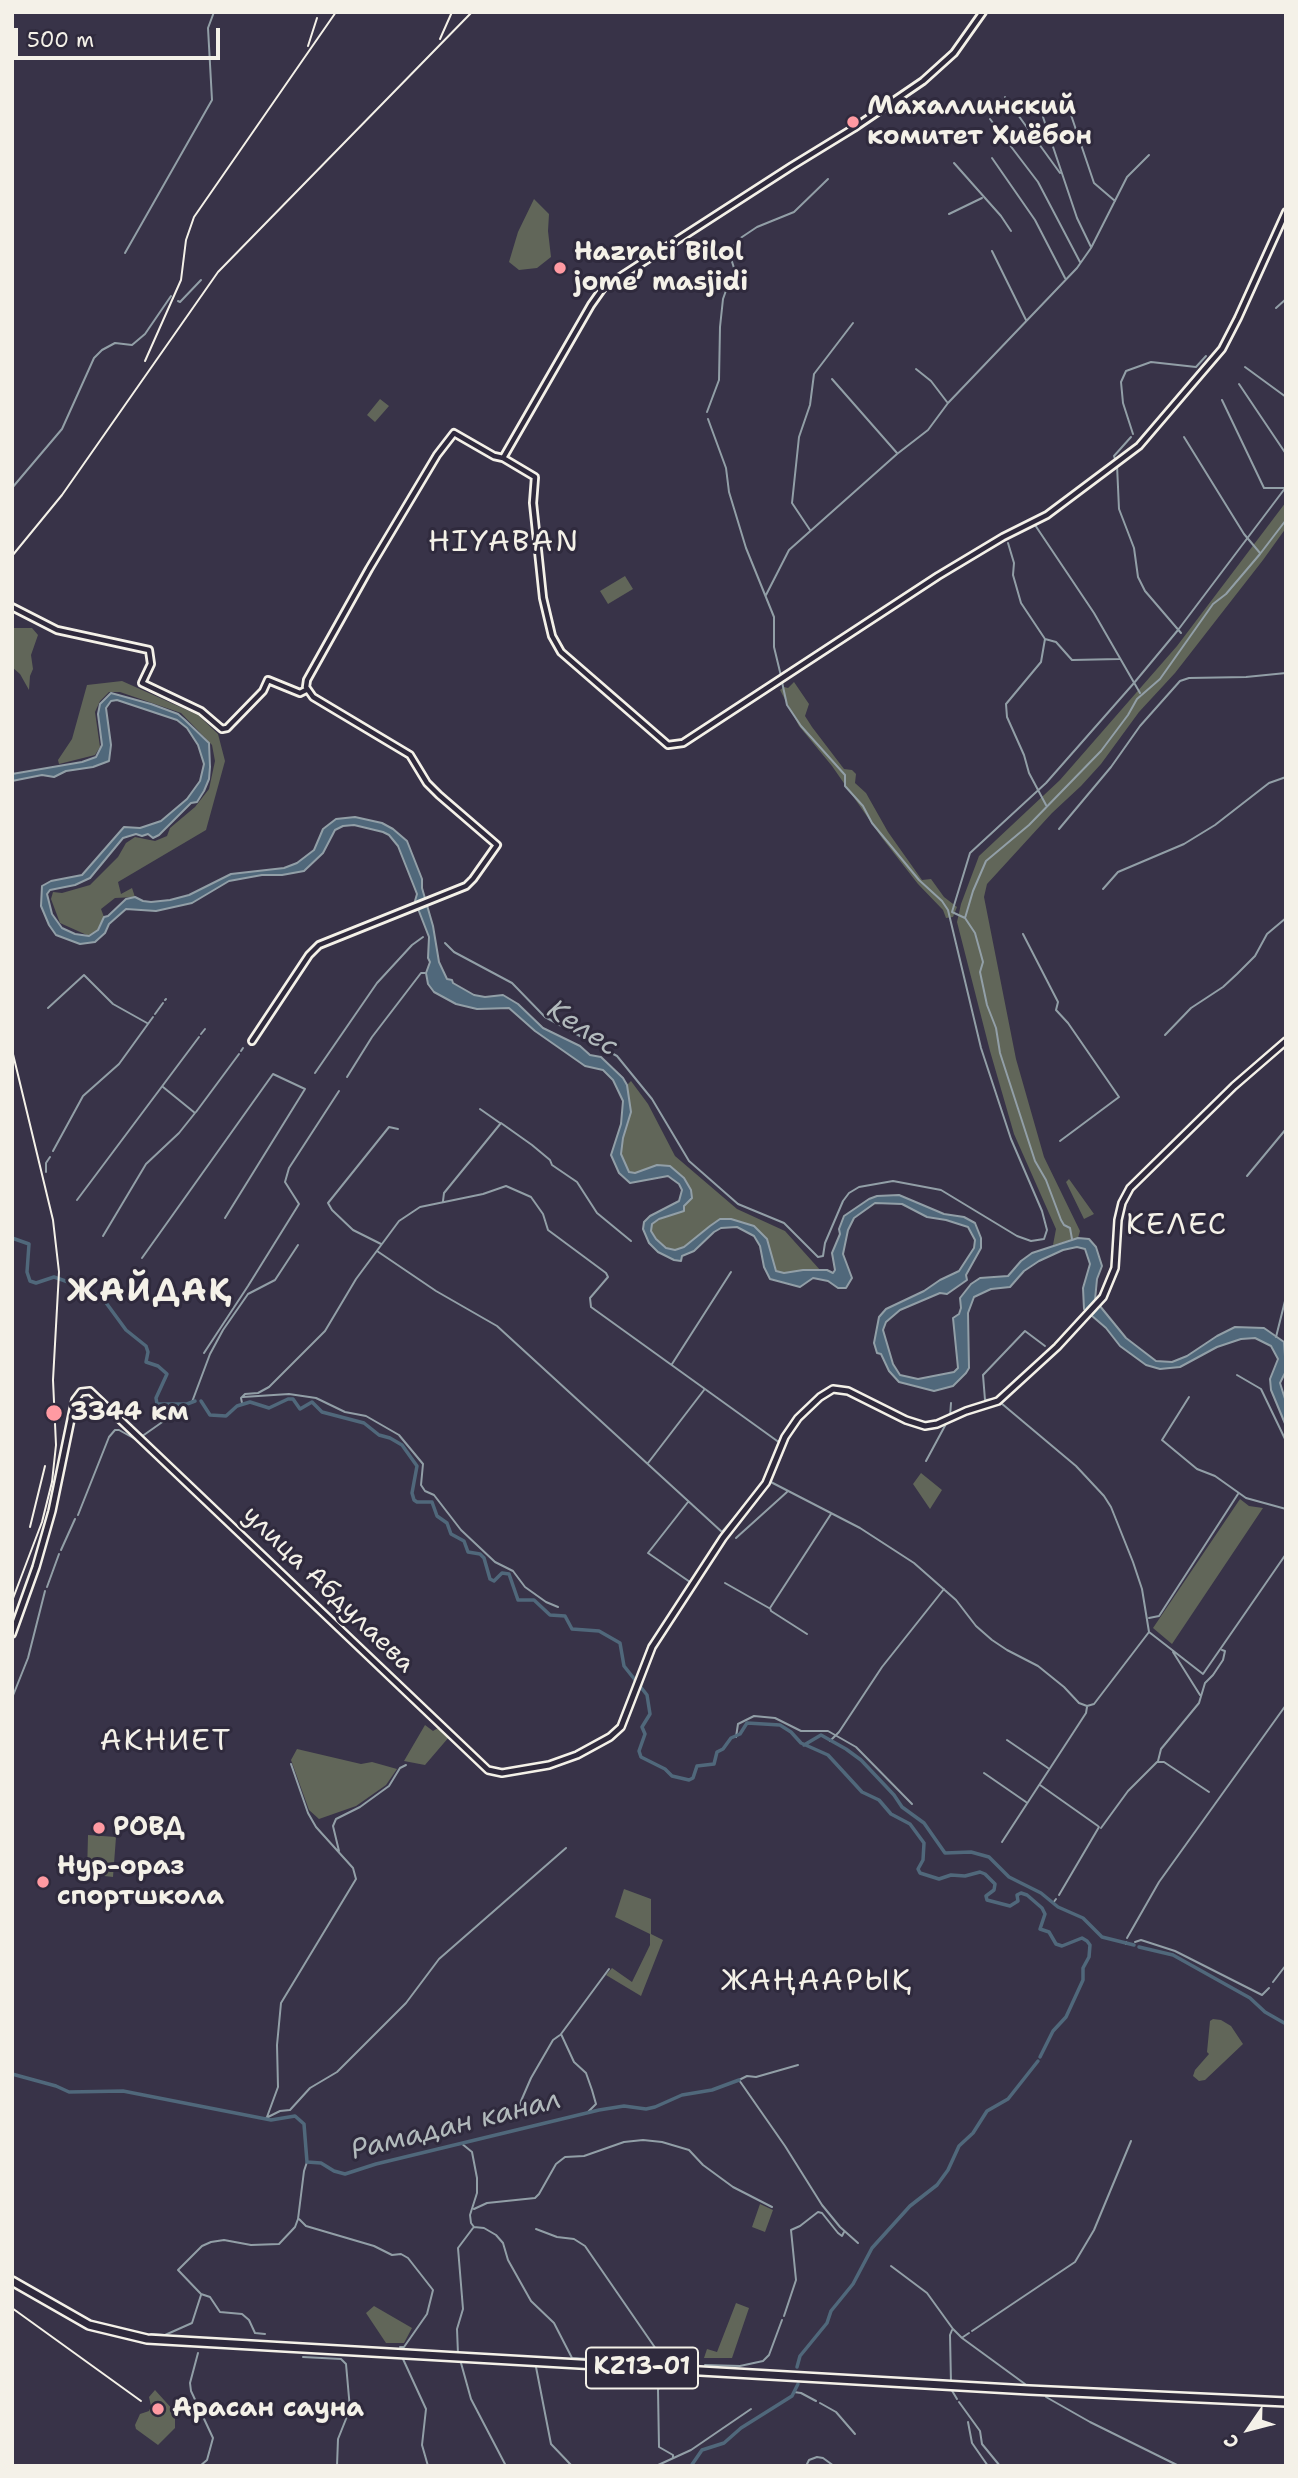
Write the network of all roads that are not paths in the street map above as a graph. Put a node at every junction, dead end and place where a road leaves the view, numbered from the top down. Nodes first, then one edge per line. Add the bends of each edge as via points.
1 (983, 12) edge
2 (1286, 212) edge
3 (503, 458) junction
4 (12, 607) edge
5 (307, 690) junction
6 (252, 1041) dead end
7 (1286, 1041) edge
8 (12, 1634) edge
9 (12, 2281) edge
10 (1286, 2402) edge

1 - 3 street via 954,52 923,81 603,288
2 - 3 street via 1222,349 1139,446 1047,515 938,576 683,743 668,745 565,657 554,642 543,598 533,503 535,477
3 - 5 street via 454,433 447,440 369,569 307,680
4 - 5 street via 69,634 149,650 151,664 142,683 201,711 225,730 268,680 300,693
5 - 6 street via 410,755 427,783 496,845 466,886 319,945
7 - 8 main road, улица Абдулаева via 1130,1188 1118,1220 1115,1268 1103,1297 998,1401 925,1426 840,1389 826,1392 791,1425 767,1481 658,1636 624,1721 610,1737 577,1755 502,1773 488,1770 95,1394 85,1391 76,1395 52,1511
9 - 10 highway, KZ13-01 via 89,2325 156,2340

